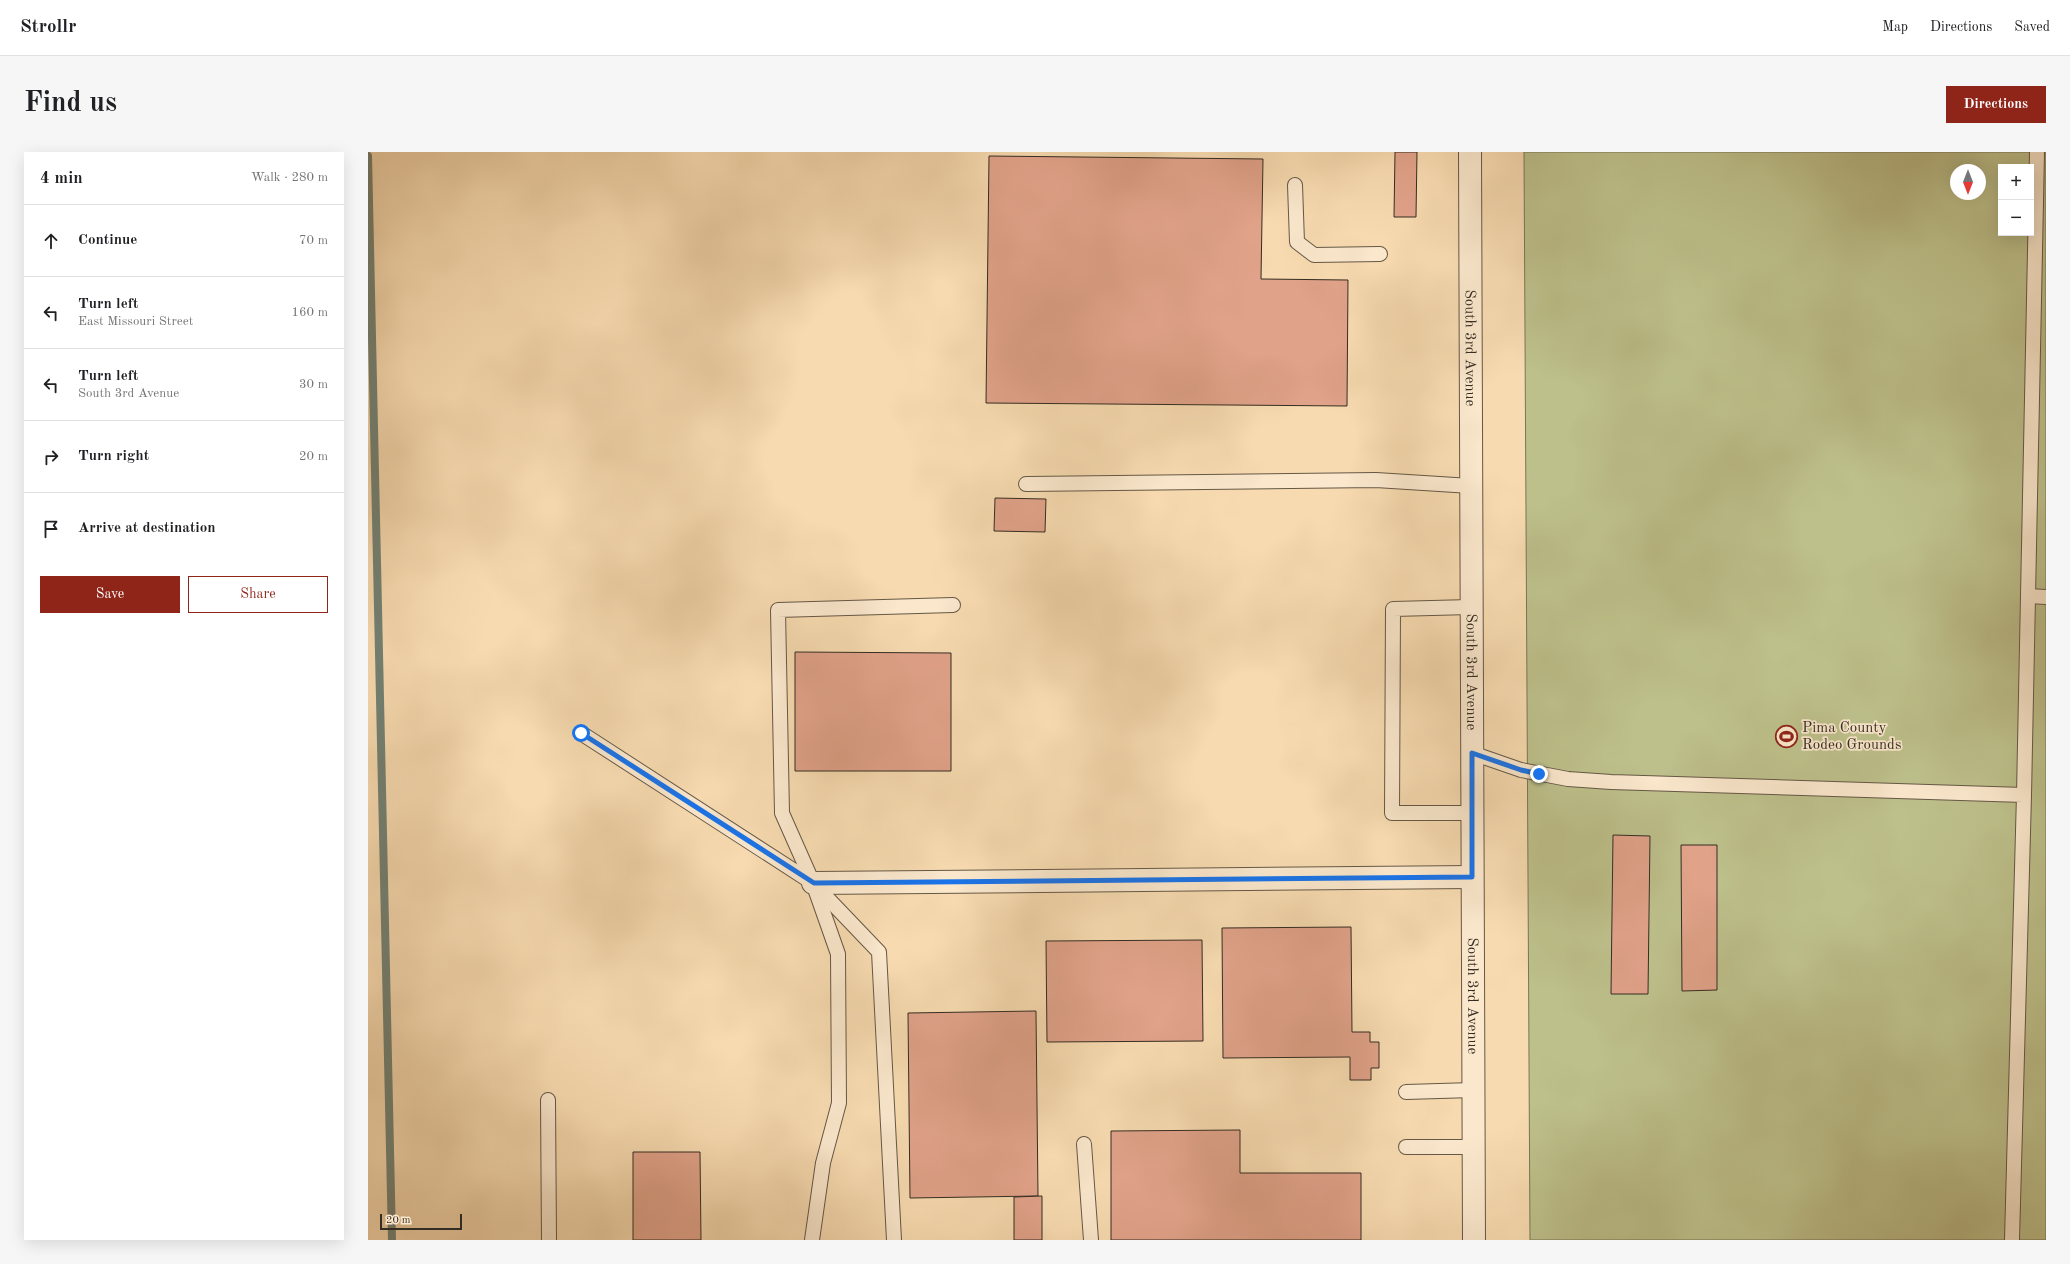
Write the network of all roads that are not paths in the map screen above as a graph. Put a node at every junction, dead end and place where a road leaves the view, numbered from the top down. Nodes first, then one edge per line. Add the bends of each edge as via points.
1 (1470, 152) edge
2 (2037, 152) edge
3 (1295, 185) dead end
4 (1380, 254) dead end
5 (1026, 484) dead end
6 (1471, 486) junction
7 (2028, 596) junction
8 (2046, 597) edge
9 (953, 605) dead end
10 (1471, 607) junction
11 (581, 733) dead end
12 (1472, 753) junction
13 (2024, 795) junction
14 (1472, 814) junction
15 (1472, 877) junction
16 (814, 883) junction
17 (1473, 1090) junction
18 (1406, 1092) dead end
19 (548, 1100) dead end
20 (1084, 1144) dead end
21 (1406, 1147) dead end
22 (1473, 1147) junction
23 (549, 1240) edge
24 (812, 1240) edge
25 (894, 1240) edge
26 (1091, 1240) edge
27 (1474, 1240) edge
28 (2012, 1240) edge

1 - 6 street, South 3rd Avenue
2 - 7 lane
3 - 4 lane via 1297,242 1314,255
5 - 6 lane via 1376,480
6 - 10 street, South 3rd Avenue
7 - 8 lane
7 - 13 lane
9 - 16 lane via 778,610 782,813
10 - 12 street, South 3rd Avenue
10 - 14 lane via 1393,609 1392,814
11 - 16 lane
12 - 13 lane via 1521,770 1575,779
12 - 14 street, South 3rd Avenue
13 - 28 lane
14 - 15 street, South 3rd Avenue
15 - 16 street
15 - 17 street, South 3rd Avenue
16 - 24 lane via 838,954 839,1103 823,1163
16 - 25 lane via 879,952
17 - 18 lane
17 - 22 street, South 3rd Avenue
19 - 23 lane
20 - 26 lane
21 - 22 lane
22 - 27 street, South 3rd Avenue

